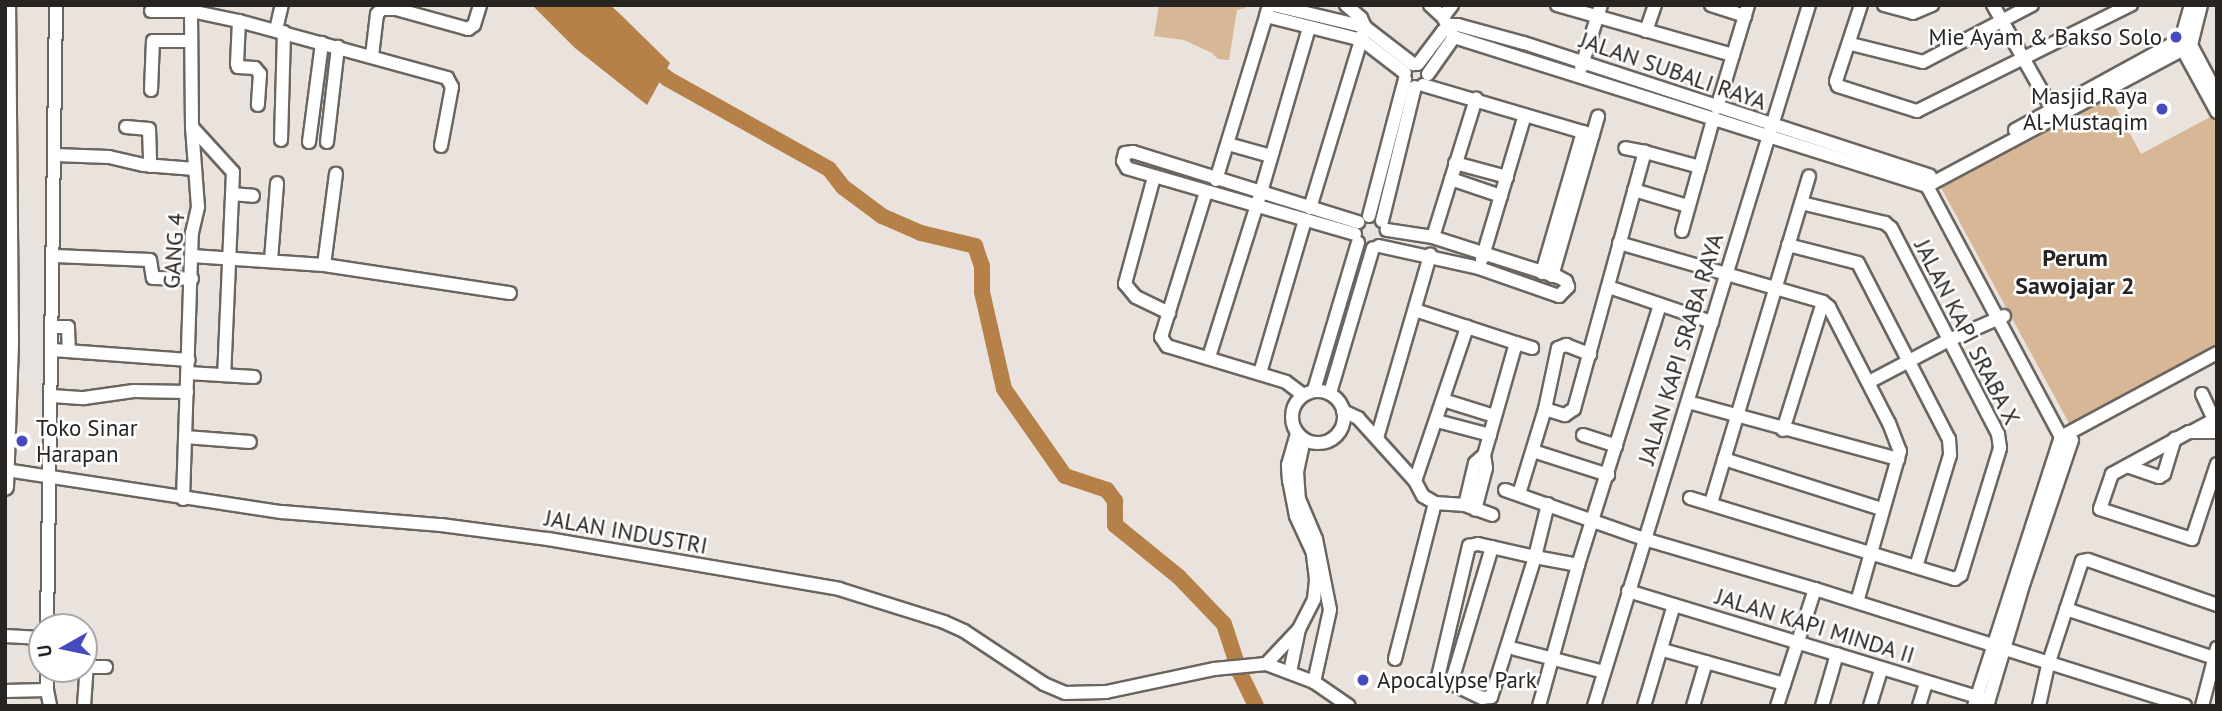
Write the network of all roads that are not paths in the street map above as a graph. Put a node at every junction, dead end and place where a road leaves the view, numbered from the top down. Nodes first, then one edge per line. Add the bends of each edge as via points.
1 (7, 5) edge
2 (56, 5) edge
3 (282, 5) edge
4 (480, 5) edge
5 (1346, 5) edge
6 (1430, 5) edge
7 (1452, 5) edge
8 (1557, 5) edge
9 (1655, 5) edge
10 (1711, 5) edge
11 (1809, 5) edge
12 (1861, 5) edge
13 (1884, 5) edge
14 (1932, 5) edge
15 (1993, 5) edge
16 (2032, 5) edge
17 (2131, 5) edge
18 (2192, 5) edge
19 (2202, 5) edge
20 (392, 7) edge
21 (191, 8) edge
22 (1907, 8) edge
23 (1269, 9) edge
24 (1746, 10) edge
25 (151, 11) dead end
26 (1599, 11) edge
27 (1309, 16) edge
28 (239, 21) junction
29 (2002, 22) junction
30 (1448, 27) junction
31 (280, 31) junction
32 (1646, 31) junction
33 (1363, 34) junction
34 (191, 41) junction
35 (322, 43) junction
36 (1524, 43) junction
37 (1851, 44) junction
38 (2185, 44) junction
39 (338, 47) junction
40 (1733, 55) junction
41 (373, 56) junction
42 (1520, 57) junction
43 (2023, 61) junction
44 (1581, 69) junction
45 (1416, 75) junction
46 (6, 84) edge
47 (151, 90) dead end
48 (2217, 94) edge
49 (1476, 99) junction
50 (258, 105) dead end
51 (7, 108) edge
52 (2217, 112) edge
53 (2055, 113) junction
54 (1715, 114) junction
55 (1525, 115) junction
56 (1598, 117) dead end
57 (126, 127) dead end
58 (192, 127) junction
59 (1769, 132) junction
60 (1588, 133) junction
61 (281, 140) dead end
62 (309, 142) dead end
63 (327, 142) dead end
64 (1228, 144) junction
65 (1393, 145) junction
66 (441, 146) dead end
67 (1625, 148) dead end
68 (1645, 152) junction
69 (55, 155) junction
70 (1271, 156) junction
71 (1455, 163) junction
72 (150, 166) junction
73 (1700, 167) junction
74 (195, 169) junction
75 (336, 174) dead end
76 (1809, 176) dead end
77 (1154, 177) junction
78 (1507, 177) junction
79 (1216, 180) junction
80 (1451, 180) junction
81 (1931, 182) junction
82 (277, 183) dead end
83 (1634, 190) junction
84 (1206, 192) junction
85 (1261, 192) junction
86 (232, 194) junction
87 (253, 196) dead end
88 (1501, 196) junction
89 (1801, 203) junction
90 (1688, 206) junction
91 (1257, 207) junction
92 (1310, 208) junction
93 (1306, 220) junction
94 (1385, 225) junction
95 (1360, 229) junction
96 (1682, 231) dead end
97 (1433, 237) junction
98 (7, 242) edge
99 (1619, 243) junction
100 (1788, 245) junction
101 (1376, 247) junction
102 (1484, 254) junction
103 (1430, 255) junction
104 (55, 256) junction
105 (192, 256) junction
106 (231, 258) junction
107 (271, 260) junction
108 (324, 265) junction
109 (1479, 268) junction
110 (1726, 274) junction
111 (1547, 275) junction
112 (192, 279) junction
113 (1609, 287) junction
114 (1775, 289) junction
115 (510, 293) dead end
116 (1823, 302) junction
117 (1660, 305) junction
118 (1415, 310) junction
119 (1168, 313) junction
120 (2001, 318) junction
121 (1712, 322) junction
122 (53, 327) junction
123 (1467, 327) junction
124 (1949, 340) junction
125 (8, 342) edge
126 (1516, 343) junction
127 (1532, 348) dead end
128 (52, 350) junction
129 (69, 350) junction
130 (2217, 353) edge
131 (1590, 354) junction
132 (1209, 357) junction
133 (1911, 362) junction
134 (2217, 362) edge
135 (188, 366) junction
136 (1260, 373) junction
137 (224, 375) junction
138 (254, 377) dead end
139 (1869, 382) junction
140 (187, 392) junction
141 (1308, 393) junction
142 (1330, 393) junction
143 (2202, 394) dead end
144 (52, 396) junction
145 (1443, 400) junction
146 (1688, 402) junction
147 (1545, 409) junction
148 (1343, 411) junction
149 (1494, 416) junction
150 (1737, 417) junction
151 (1437, 421) junction
152 (2216, 423) edge
153 (1783, 430) junction
154 (7, 435) edge
155 (1490, 435) junction
156 (1583, 435) dead end
157 (1300, 436) junction
158 (185, 437) junction
159 (2067, 437) junction
160 (1377, 438) junction
161 (2175, 439) junction
162 (250, 442) dead end
163 (1616, 446) junction
164 (1533, 451) junction
165 (1724, 459) junction
166 (1898, 459) junction
167 (2217, 464) edge
168 (2127, 466) junction
169 (6, 471) edge
170 (1608, 475) junction
171 (50, 476) junction
172 (1415, 481) junction
173 (1506, 490) dead end
174 (1519, 494) junction
175 (1690, 498) dead end
176 (183, 499) junction
177 (1434, 503) junction
178 (1711, 503) junction
179 (1548, 504) junction
180 (1470, 507) junction
181 (1882, 509) junction
182 (1492, 515) dead end
183 (1594, 520) junction
184 (1644, 539) junction
185 (1492, 547) junction
186 (1870, 554) junction
187 (1535, 557) junction
188 (1578, 565) junction
189 (1916, 566) junction
190 (1815, 589) junction
191 (1628, 591) junction
192 (1857, 602) junction
193 (1674, 605) junction
194 (2217, 605) edge
195 (2066, 609) junction
196 (47, 613) edge
197 (1299, 629) junction
198 (5, 636) edge
199 (28, 637) edge
200 (1798, 642) junction
201 (1516, 649) dead end
202 (1999, 649) junction
203 (1663, 650) junction
204 (1837, 654) junction
205 (2216, 655) edge
206 (1552, 657) junction
207 (1395, 659) dead end
208 (1706, 663) junction
209 (1266, 664) junction
210 (2048, 665) junction
211 (98, 667) edge
212 (106, 667) dead end
213 (1881, 669) junction
214 (1290, 672) junction
215 (1604, 672) junction
216 (1314, 682) junction
217 (47, 683) edge
218 (85, 683) edge
219 (1926, 683) junction
220 (1451, 684) junction
221 (1784, 684) junction
222 (47, 690) junction
223 (5, 691) edge
224 (1982, 702) edge
225 (1343, 704) edge
226 (50, 706) edge
227 (84, 706) edge
228 (1539, 706) edge
229 (1594, 706) edge
230 (1644, 706) edge
231 (1693, 706) edge
232 (1777, 706) edge
233 (1822, 706) edge
234 (1870, 706) edge
235 (1919, 706) edge
236 (2039, 706) edge
237 (2185, 706) edge
238 (2202, 706) edge

1 - 46 main road
2 - 69 street
3 - 31 street
4 - 20 street via 474,25 468,29
5 - 33 street via 1361,18
6 - 30 street
7 - 30 street
8 - 26 street
9 - 32 street
10 - 24 street
11 - 59 street, JALAN KAPI SRABA RAYA
12 - 37 street
13 - 22 street
14 - 22 street via 1916,13
15 - 29 street
16 - 29 street
17 - 43 street
18 - 38 street
19 - 38 street
20 - 41 street via 377,14
21 - 25 street
21 - 28 street
21 - 34 street, GANG 4
23 - 27 street
23 - 64 street
24 - 40 street
26 - 32 street
26 - 44 street
27 - 33 street via 1346,20
27 - 70 street
28 - 31 street
28 - 50 street via 237,64 255,68 260,74
29 - 37 street via 1923,62
29 - 43 street
30 - 36 street, JALAN SUBALI RAYA
30 - 42 street, JALAN SUBALI RAYA
30 - 45 street
31 - 35 street
31 - 61 street
32 - 40 street
33 - 45 street
33 - 92 street
34 - 47 street via 153,41
34 - 58 street, GANG 4
35 - 39 street
35 - 62 street
36 - 42 street
36 - 44 street, JALAN SUBALI RAYA
37 - 43 street via 1838,86 1917,111
38 - 48 street
38 - 52 street
38 - 53 street
39 - 41 street
39 - 63 street
40 - 54 street
41 - 66 street via 450,81
42 - 44 street, JALAN SUBALI RAYA
43 - 53 street
44 - 54 street, JALAN SUBALI RAYA
45 - 49 street
45 - 65 street
46 - 51 main road
49 - 55 street
49 - 71 street
51 - 98 main road
53 - 81 street
54 - 59 street, JALAN SUBALI RAYA
54 - 73 street
55 - 60 street
55 - 78 street
56 - 60 street
57 - 72 street via 149,129
58 - 74 street, GANG 4
58 - 86 street via 231,168
59 - 81 street, JALAN SUBALI RAYA
59 - 110 street, JALAN KAPI SRABA RAYA
60 - 111 street
64 - 70 street
64 - 79 street
65 - 94 street
65 - 95 street
67 - 68 street
68 - 73 street
68 - 83 street
69 - 72 street
69 - 104 street
70 - 85 street
71 - 78 street
71 - 80 street
72 - 74 street
73 - 90 street
74 - 105 street, GANG 4 via 198,207
75 - 108 street
76 - 89 street
77 - 79 street via 1127,168 1125,153
77 - 84 street
77 - 119 street via 1125,284 1136,297
78 - 88 street
79 - 85 street
80 - 88 street
80 - 97 street
81 - 120 street
82 - 107 street
83 - 90 street
83 - 99 street
84 - 91 street
84 - 119 street
85 - 91 street
85 - 92 street
86 - 87 street
86 - 106 street
88 - 102 street
89 - 100 street
89 - 124 street, JALAN KAPI SRABA X via 1887,224
90 - 96 street
91 - 93 street
91 - 132 street
92 - 95 street
93 - 95 street
93 - 136 street
94 - 95 street
94 - 97 street
94 - 101 street via 1385,239
95 - 101 street
95 - 141 street
97 - 102 street
98 - 125 main road
99 - 110 street
99 - 113 street
100 - 114 street
100 - 133 street via 1858,263
101 - 103 street
101 - 142 street
102 - 109 street
102 - 111 street
103 - 109 street
103 - 118 street
104 - 112 street via 150,260 153,278
104 - 122 street
105 - 106 street
105 - 112 street, GANG 4
106 - 107 street
106 - 137 street
107 - 108 street
108 - 115 street
109 - 111 street via 1559,296 1564,293 1566,281
110 - 114 street
110 - 121 street, JALAN KAPI SRABA RAYA
112 - 135 street, GANG 4
113 - 117 street
113 - 131 street
114 - 116 street
114 - 150 street
116 - 139 street
116 - 153 street
117 - 121 street
117 - 163 street
118 - 123 street
118 - 160 street
119 - 132 street via 1161,338 1167,346
120 - 124 street
120 - 159 street
121 - 146 street, JALAN KAPI SRABA RAYA
122 - 128 street
122 - 129 street via 68,327
123 - 126 street
123 - 145 street
124 - 133 street
124 - 189 street, JALAN KAPI SRABA X via 1998,434 2000,448 1961,575 1955,579
125 - 154 main road
126 - 127 street
126 - 149 street
128 - 129 street
128 - 144 street
129 - 135 street
130 - 159 street
131 - 147 street via 1570,414
131 - 147 street via 1566,345 1558,348
132 - 136 street
133 - 139 street
133 - 189 street via 1951,447
134 - 159 street
135 - 137 street
135 - 140 street, GANG 4
136 - 141 street
137 - 138 street
139 - 166 street via 1897,439
140 - 144 street
140 - 158 street, GANG 4
141 - 142 street
141 - 157 street via 1296,401 1291,417
142 - 148 street
143 - 152 street
144 - 171 street
145 - 149 street
145 - 151 street
146 - 150 street
146 - 184 street, JALAN KAPI SRABA RAYA
147 - 164 street
148 - 157 street via 1342,428 1330,440 1313,443
148 - 160 street
149 - 155 street
150 - 153 street
150 - 165 street
151 - 155 street
151 - 172 street
152 - 161 street
153 - 166 street
154 - 169 main road
155 - 180 street via 1486,468
156 - 163 street
157 - 197 street via 1288,465 1290,491 1313,553 1316,579 1311,608
157 - 216 street via 1299,499 1316,539 1330,610
158 - 162 street
158 - 176 street, GANG 4
159 - 202 street
160 - 172 street
161 - 168 street
161 - 168 street via 2159,477
163 - 170 street
164 - 170 street
164 - 174 street
165 - 178 street
165 - 181 street
166 - 181 street
167 - 168 street via 2190,540 2101,512 2110,477
169 - 171 street, JALAN INDUSTRI
170 - 183 street
171 - 176 street, JALAN INDUSTRI
171 - 196 street
172 - 177 street via 1423,496
173 - 174 street
174 - 179 street
175 - 178 street, JALAN KAPI SRABA X
176 - 209 street, JALAN INDUSTRI via 548,539 839,589 964,631 1065,693 1119,690 1214,669
177 - 180 street
177 - 207 street
178 - 186 street, JALAN KAPI SRABA X
179 - 183 street
179 - 187 street
180 - 182 street
181 - 186 street
183 - 184 street
183 - 188 street
184 - 190 street
184 - 191 street, JALAN KAPI SRABA RAYA
185 - 187 street
185 - 220 street
185 - 220 street via 1469,547 1437,671 1438,677
186 - 189 street, JALAN KAPI SRABA X
186 - 192 street
187 - 188 street
187 - 220 street via 1491,696 1482,698
188 - 206 street
190 - 192 street
190 - 200 street
191 - 193 street, JALAN KAPI MINDA II
191 - 215 street, JALAN KAPI SRABA RAYA
192 - 202 street
193 - 200 street, JALAN KAPI MINDA II
193 - 203 street
194 - 195 street via 2088,560 2077,566
195 - 205 street
195 - 210 street
197 - 209 street
197 - 214 street
198 - 199 street
200 - 204 street, JALAN KAPI MINDA II
200 - 221 street
201 - 206 street
202 - 210 street
202 - 224 street
203 - 208 street
203 - 230 street
204 - 213 street, JALAN KAPI MINDA II
204 - 233 street
205 - 238 street
206 - 215 street
206 - 228 street
208 - 221 street
208 - 231 street
209 - 214 street, JALAN INDUSTRI
210 - 236 street
210 - 237 street
211 - 212 street
213 - 219 street, JALAN KAPI MINDA II
213 - 234 street
214 - 216 street, JALAN INDUSTRI
215 - 229 street, JALAN KAPI SRABA RAYA
216 - 225 street, JALAN INDUSTRI
217 - 222 street
218 - 227 street
219 - 224 street, JALAN KAPI MINDA II
219 - 235 street
221 - 232 street
222 - 223 street
222 - 226 street

